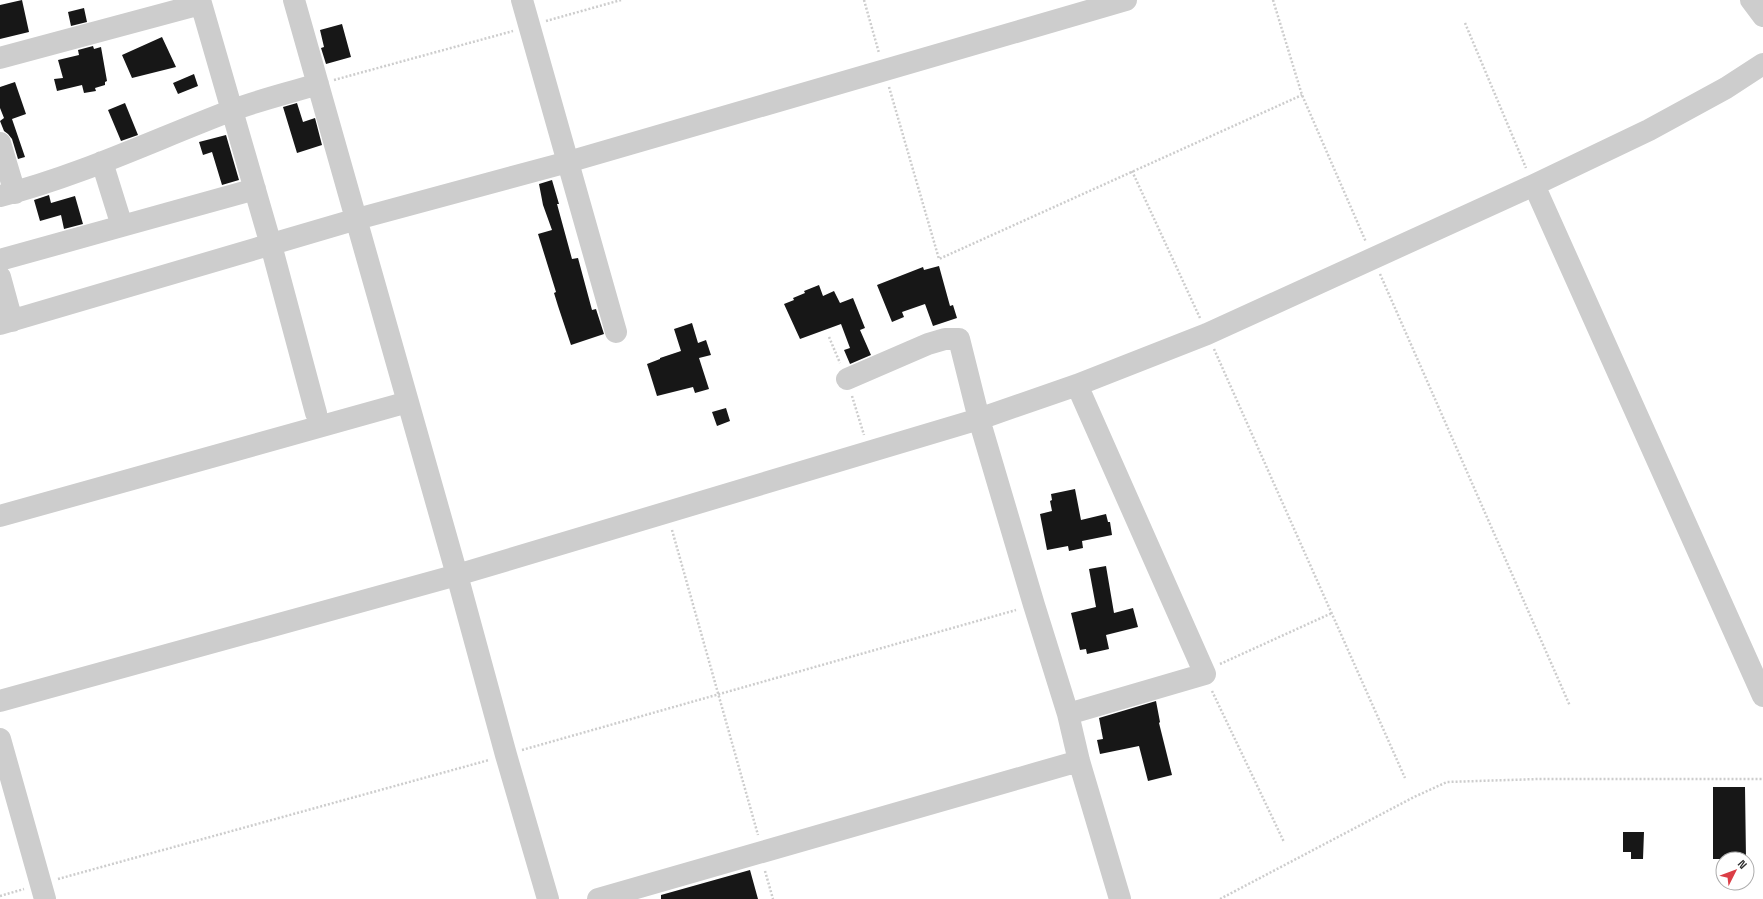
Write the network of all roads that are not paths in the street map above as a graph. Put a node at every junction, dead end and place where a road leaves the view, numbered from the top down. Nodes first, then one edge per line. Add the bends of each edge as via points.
1 (294, 0) edge
2 (522, 0) edge
3 (1126, 0) edge
4 (1751, 0) edge
5 (200, 2) edge
6 (1763, 16) edge
7 (0, 58) edge
8 (1763, 64) edge
9 (318, 84) junction
10 (232, 110) junction
11 (0, 143) edge
12 (102, 162) junction
13 (568, 162) junction
14 (1534, 185) junction
15 (255, 189) junction
16 (7, 195) edge
17 (357, 219) junction
18 (122, 226) junction
19 (271, 245) junction
20 (0, 260) edge
21 (0, 277) edge
22 (6, 323) edge
23 (616, 332) dead end
24 (847, 379) dead end
25 (1077, 385) junction
26 (408, 402) junction
27 (316, 412) dead end
28 (979, 419) junction
29 (0, 516) edge
30 (457, 574) junction
31 (1763, 696) edge
32 (0, 701) edge
33 (1068, 714) junction
34 (0, 739) edge
35 (1079, 761) junction
36 (45, 899) edge
37 (548, 899) edge
38 (598, 899) edge
39 (1120, 899) edge

1 - 9 street
2 - 13 street
3 - 13 street
4 - 6 street
5 - 7 street
5 - 10 street
8 - 14 street via 1726,88 1649,130
9 - 10 street
9 - 17 street
10 - 12 street
10 - 15 street
11 - 16 street
12 - 16 street
12 - 18 street
13 - 17 street
13 - 23 street
14 - 25 street via 1207,334
14 - 31 street
15 - 18 street
15 - 19 street
17 - 19 street
17 - 26 street
18 - 20 street
19 - 22 street
19 - 27 street
21 - 22 street
24 - 28 street via 928,344 945,339 959,339
25 - 28 street
25 - 33 street via 1204,673
26 - 29 street
26 - 30 street
28 - 30 street
28 - 33 street
30 - 32 street
30 - 37 street
33 - 35 street
34 - 36 street
35 - 38 street
35 - 39 street

